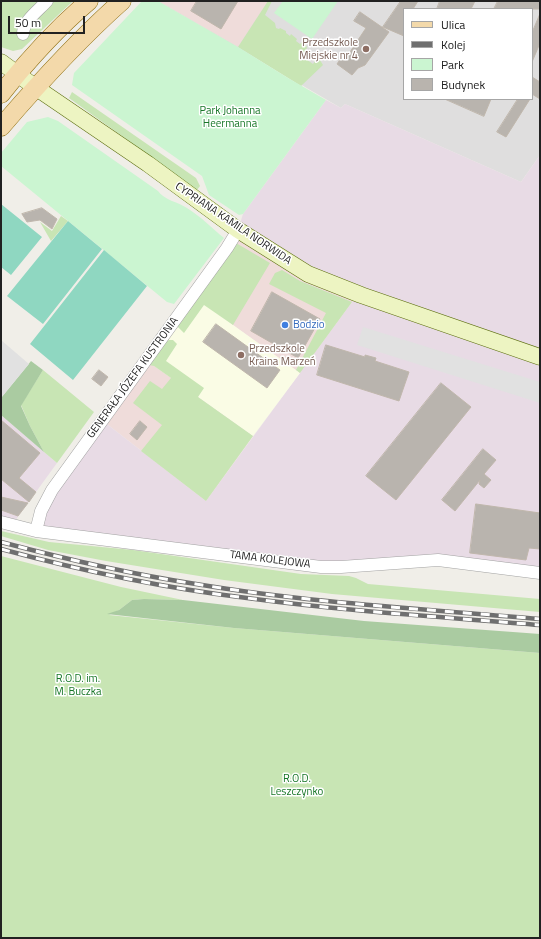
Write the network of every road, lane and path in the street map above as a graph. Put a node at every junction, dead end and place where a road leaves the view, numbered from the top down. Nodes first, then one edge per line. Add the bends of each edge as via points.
1 (47, 1) edge
2 (89, 1) edge
3 (122, 1) edge
4 (23, 34) dead end
5 (1, 62) edge
6 (17, 74) junction
7 (35, 87) junction
8 (1, 94) edge
9 (1, 127) edge
10 (238, 230) junction
11 (540, 357) edge
12 (1, 522) edge
13 (36, 531) junction
14 (540, 573) edge

1 - 4 street via 28,22
2 - 6 main road via 48,39
3 - 7 main road
5 - 6 street, CYPRIANA KAMILA NORWIDA
6 - 7 street, CYPRIANA KAMILA NORWIDA
6 - 8 main road
7 - 9 main road
7 - 10 street, CYPRIANA KAMILA NORWIDA via 148,164
10 - 11 street, CYPRIANA KAMILA NORWIDA via 308,274
10 - 13 street, GENERAŁA JÓZEFA KUSTRONIA via 52,490 41,511
12 - 13 street, TAMA KOLEJOWA
13 - 14 street, TAMA KOLEJOWA via 322,567 438,560

